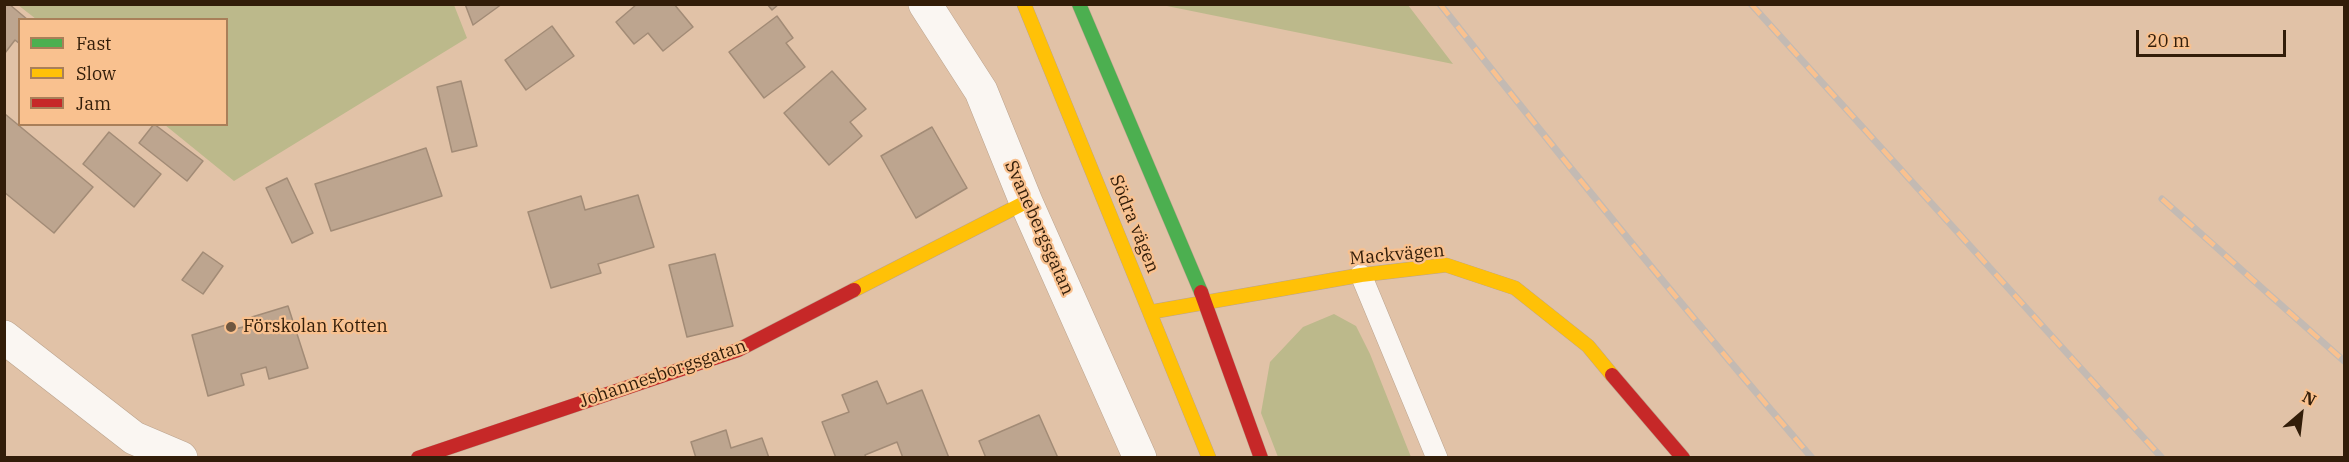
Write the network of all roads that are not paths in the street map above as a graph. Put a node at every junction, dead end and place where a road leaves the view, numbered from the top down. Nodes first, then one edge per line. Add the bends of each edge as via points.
1 (925, 4) edge
2 (1024, 4) edge
3 (1079, 4) edge
4 (1026, 202) junction
5 (1361, 275) junction
6 (1205, 302) junction
7 (1151, 312) junction
8 (4, 337) edge
9 (181, 458) edge
10 (418, 458) edge
11 (1140, 458) edge
12 (1209, 458) edge
13 (1261, 458) edge
14 (1437, 458) edge
15 (1683, 458) edge

1 - 4 street, Svanebergsgatan via 981,91
2 - 7 street, Södra vägen
3 - 6 street, Södra vägen
4 - 10 street, Johannesborgsgatan via 738,350
4 - 11 street, Svanebergsgatan
5 - 6 street, Mackvägen
5 - 14 lane
5 - 15 street, Mackvägen via 1446,265 1515,288 1588,346
6 - 7 street, Mackvägen
6 - 13 street, Södra vägen
7 - 12 street, Södra vägen
8 - 9 street via 134,438

